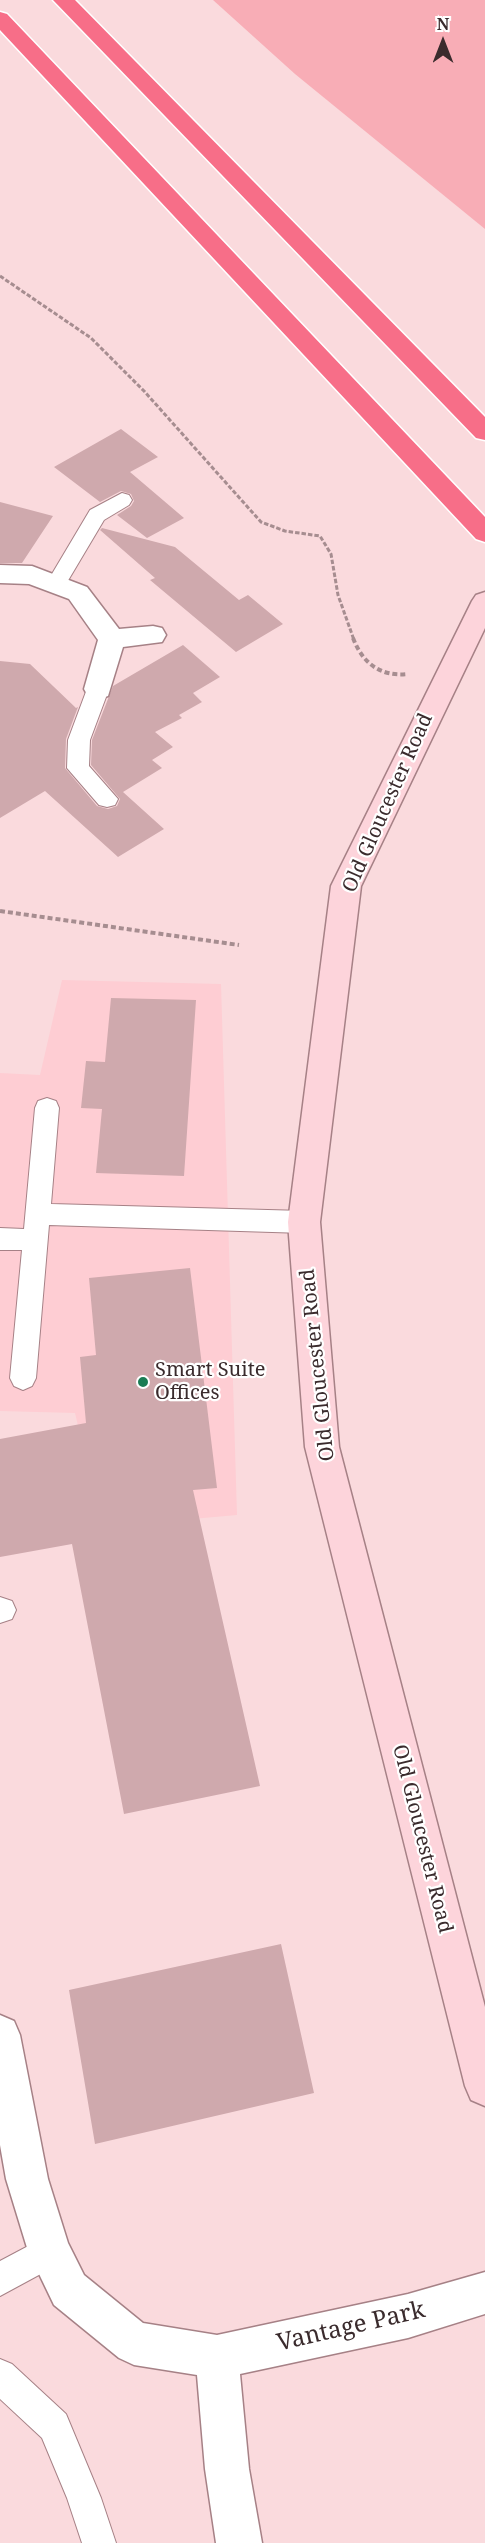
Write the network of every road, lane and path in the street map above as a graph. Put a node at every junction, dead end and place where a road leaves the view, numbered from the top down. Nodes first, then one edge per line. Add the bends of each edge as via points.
1 (63, 0) edge
2 (0, 18) edge
3 (0, 276) edge
4 (485, 432) edge
5 (122, 500) dead end
6 (485, 533) edge
7 (0, 574) edge
8 (56, 584) junction
9 (485, 601) edge
10 (153, 636) dead end
11 (112, 639) junction
12 (442, 686) junction
13 (98, 689) joint
14 (107, 799) dead end
15 (0, 911) edge
16 (239, 945) dead end
17 (47, 1108) dead end
18 (38, 1214) junction
19 (304, 1222) junction
20 (0, 1239) edge
21 (35, 1240) junction
22 (23, 1378) dead end
23 (0, 2042) edge
24 (485, 2086) edge
25 (49, 2251) junction
26 (0, 2279) edge
27 (485, 2293) edge
28 (217, 2357) junction
29 (0, 2376) edge
30 (99, 2543) edge
31 (239, 2543) edge

1 - 4 highway
2 - 6 highway
3 - 12 path via 91,338 261,522 285,531 320,536 331,554 338,595 357,648 375,668 391,676 417,671
5 - 8 lane via 97,515
7 - 8 street via 32,575
8 - 11 street via 78,593
9 - 12 main road, Old Gloucester Road
10 - 11 street
11 - 13 street
12 - 19 main road, Old Gloucester Road via 346,886
13 - 14 lane via 79,740 78,768
15 - 16 path
17 - 18 lane
18 - 19 lane
18 - 21 lane
19 - 24 main road, Old Gloucester Road via 322,1447
20 - 21 lane
21 - 22 lane
23 - 25 street, Vantage Park via 27,2179
25 - 26 lane
25 - 28 street, Vantage Park via 69,2290 134,2343
27 - 28 street, Vantage Park via 408,2316
28 - 31 street via 227,2469
29 - 30 lane via 54,2426

